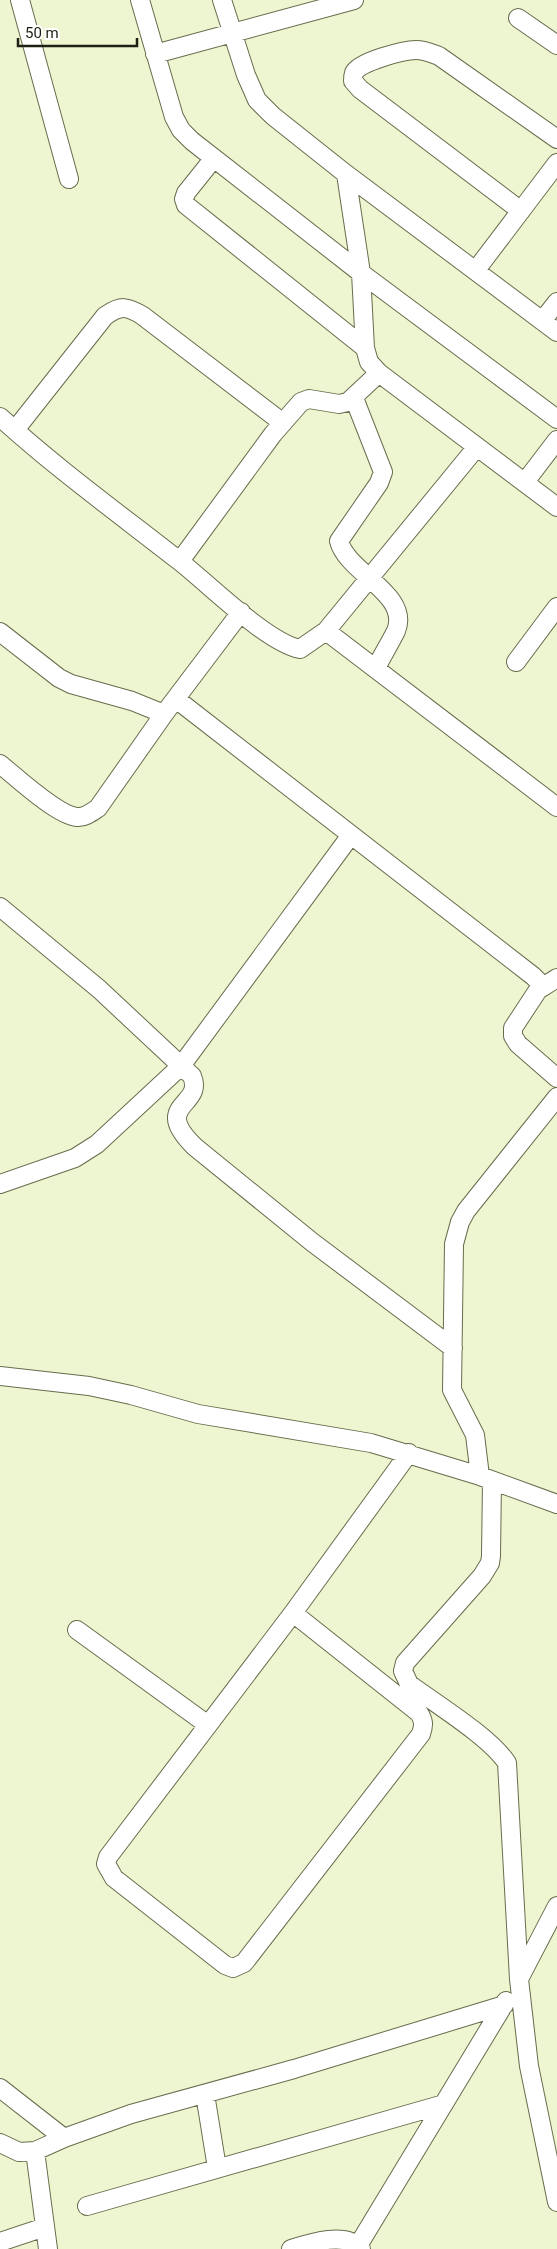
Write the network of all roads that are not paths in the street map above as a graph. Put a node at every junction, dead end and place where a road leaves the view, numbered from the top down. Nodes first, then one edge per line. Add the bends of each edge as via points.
1 (20, 0) edge
2 (140, 0) edge
3 (222, 0) edge
4 (354, 0) edge
5 (319, 5) edge
6 (518, 18) dead end
7 (231, 34) junction
8 (557, 45) edge
9 (155, 54) junction
10 (557, 139) edge
11 (214, 158) junction
12 (557, 163) edge
13 (346, 174) junction
14 (69, 179) dead end
15 (521, 211) junction
16 (476, 270) junction
17 (361, 273) junction
18 (557, 302) edge
19 (542, 321) junction
20 (557, 332) edge
21 (365, 348) junction
22 (379, 373) junction
23 (354, 398) junction
24 (0, 417) edge
25 (557, 419) edge
26 (283, 423) junction
27 (15, 430) junction
28 (557, 440) edge
29 (476, 448) junction
30 (525, 482) junction
31 (557, 507) edge
32 (180, 561) junction
33 (370, 579) junction
34 (557, 607) edge
35 (241, 612) junction
36 (326, 631) junction
37 (0, 632) edge
38 (516, 662) dead end
39 (376, 668) junction
40 (176, 698) junction
41 (164, 714) junction
42 (0, 764) edge
43 (557, 807) edge
44 (351, 835) junction
45 (0, 907) edge
46 (557, 978) edge
47 (538, 990) junction
48 (181, 1066) junction
49 (557, 1078) edge
50 (557, 1097) edge
51 (0, 1184) edge
52 (453, 1348) junction
53 (0, 1376) edge
54 (409, 1454) junction
55 (486, 1479) junction
56 (557, 1504) edge
57 (293, 1613) junction
58 (77, 1630) dead end
59 (208, 1725) junction
60 (557, 1906) edge
61 (519, 1979) junction
62 (504, 2005) junction
63 (0, 2088) edge
64 (206, 2094) junction
65 (444, 2104) junction
66 (64, 2138) junction
67 (0, 2143) edge
68 (35, 2151) junction
69 (217, 2168) junction
70 (557, 2202) edge
71 (87, 2206) dead end
72 (45, 2227) junction
73 (0, 2242) edge
74 (359, 2248) edge
75 (48, 2249) edge
76 (291, 2249) edge

1 - 14 street
2 - 9 street
3 - 7 street
4 - 5 street
5 - 7 street
6 - 8 street
7 - 9 street
7 - 13 street via 257,100
9 - 11 street via 181,130
10 - 15 street via 426,50 382,58 354,72 353,81 360,88
11 - 17 street
11 - 21 street via 186,193 186,205
12 - 15 street
13 - 16 street
13 - 17 street
15 - 16 street
16 - 19 street
17 - 21 street
17 - 25 street
18 - 19 street
19 - 20 street
21 - 22 street via 369,362
22 - 23 street
22 - 29 street
23 - 26 street via 339,404 309,399 301,402
23 - 33 street via 383,472 379,483 339,541 347,558
24 - 27 street
26 - 27 street via 144,316 130,308 116,308 105,316
26 - 32 street
27 - 32 street
28 - 30 street
29 - 30 street
29 - 33 street
30 - 31 street
32 - 35 street
33 - 36 street
33 - 39 street via 392,600 398,620
34 - 38 street
35 - 36 street via 288,647 300,649
35 - 40 street
36 - 39 street
37 - 41 street via 59,678
39 - 43 street
40 - 41 street
40 - 44 street
41 - 42 street via 98,808 88,814 77,817 61,812
44 - 47 street via 533,976 540,983
44 - 48 street
45 - 48 street via 92,983
46 - 47 street
47 - 49 street via 513,1028 513,1036
48 - 51 street via 97,1144 80,1154
48 - 52 street via 192,1076 195,1086 177,1113 182,1135 312,1242
50 - 52 street via 460,1222 454,1244
52 - 55 street via 452,1390 475,1435
53 - 54 street via 89,1386 198,1414 371,1443
54 - 55 street
54 - 57 street
55 - 56 street
55 - 61 street via 490,1563 405,1664 403,1671 409,1684 487,1742 506,1763
57 - 59 street
57 - 59 street via 419,1713 424,1721 421,1734 244,1963 233,1968 114,1878 106,1864 108,1857
58 - 59 street
60 - 61 street
61 - 62 street
61 - 70 street via 534,2099
62 - 64 street
62 - 65 street
63 - 66 street
64 - 66 street via 131,2114
64 - 69 street
65 - 69 street
65 - 74 street
66 - 68 street
67 - 68 street via 19,2152
68 - 72 street
69 - 71 street
72 - 73 street
72 - 75 street
74 - 76 street via 343,2240

